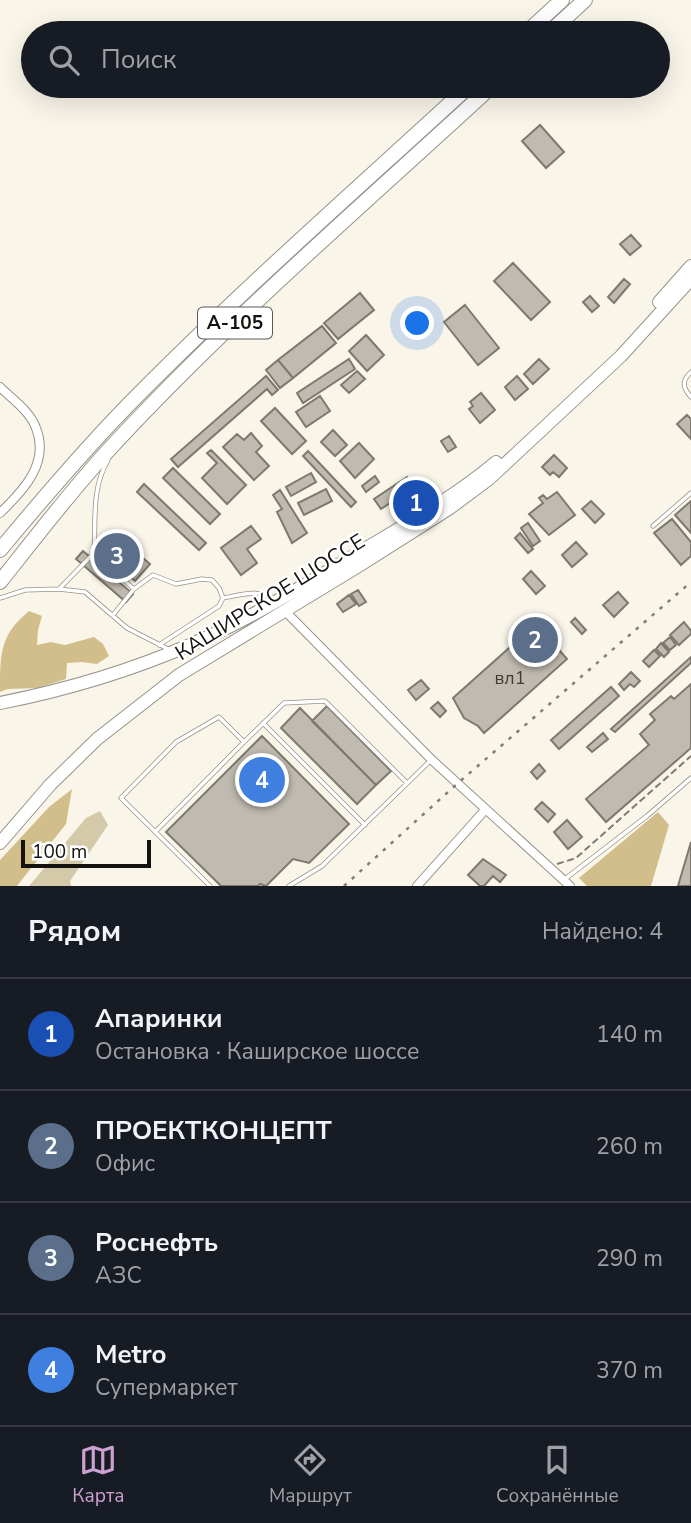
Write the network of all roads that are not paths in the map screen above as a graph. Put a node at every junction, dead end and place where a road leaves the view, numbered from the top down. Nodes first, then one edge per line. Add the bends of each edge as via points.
1 (562, 0) edge
2 (585, 0) edge
3 (539, 21) edge
4 (562, 21) edge
5 (456, 98) edge
6 (479, 98) edge
7 (691, 266) edge
8 (691, 279) edge
9 (691, 372) edge
10 (0, 387) edge
11 (691, 397) edge
12 (139, 419) junction
13 (691, 494) edge
14 (0, 513) edge
15 (653, 526) dead end
16 (0, 550) edge
17 (94, 553) junction
18 (0, 582) edge
19 (60, 589) junction
20 (134, 589) junction
21 (0, 598) edge
22 (223, 598) junction
23 (280, 606) junction
24 (113, 615) junction
25 (159, 645) junction
26 (191, 645) junction
27 (173, 651) junction
28 (197, 663) junction
29 (0, 703) edge
30 (263, 723) junction
31 (244, 743) junction
32 (432, 760) junction
33 (691, 778) edge
34 (407, 783) junction
35 (485, 810) junction
36 (365, 825) junction
37 (155, 832) junction
38 (0, 843) edge
39 (567, 883) edge
40 (210, 886) edge
41 (289, 886) edge
42 (417, 886) edge

1 - 3 highway
2 - 4 highway
5 - 16 highway, А-105 via 137,396
6 - 12 highway, А-105 via 228,330
7 - 23 main road via 583,385 475,480
8 - 23 main road, КАШИРСКОЕ ШОССЕ via 621,356 489,479 450,508
9 - 11 lane via 684,384
10 - 14 street via 26,411 39,442 31,480
12 - 17 lane via 113,452 98,483
12 - 18 highway, А-105 via 77,485
13 - 15 lane
17 - 19 lane
17 - 20 lane
19 - 21 lane via 25,590
19 - 24 lane via 85,592
20 - 22 lane via 153,575 177,584 206,579 219,587
20 - 24 lane
22 - 23 lane via 254,591
22 - 25 lane via 219,606
23 - 26 main road
23 - 28 main road, КАШИРСКОЕ ШОССЕ
23 - 32 street
24 - 25 lane
25 - 27 lane
26 - 27 main road
26 - 28 main road via 204,649 204,657
27 - 29 main road via 56,692
28 - 38 main road, КАШИРСКОЕ ШОССЕ via 97,739
30 - 31 lane
30 - 34 lane via 284,703 325,701
30 - 36 lane
31 - 37 lane
31 - 37 lane via 219,717 176,743 121,797
32 - 34 lane
32 - 35 street
33 - 39 lane
34 - 36 lane
35 - 39 street
35 - 42 street
36 - 41 lane via 322,866
37 - 40 lane

